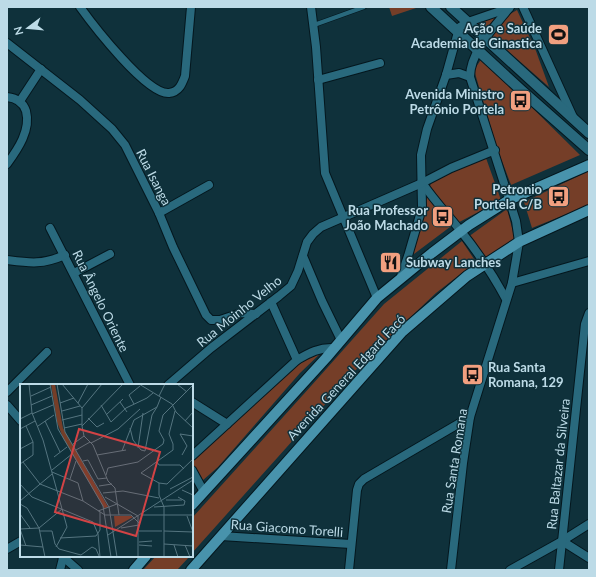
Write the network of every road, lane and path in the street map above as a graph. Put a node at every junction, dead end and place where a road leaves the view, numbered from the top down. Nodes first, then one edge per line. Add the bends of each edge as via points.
1 (80, 7) edge
2 (190, 7) edge
3 (311, 7) edge
4 (364, 7) edge
5 (431, 7) edge
6 (452, 7) edge
7 (511, 7) edge
8 (523, 7) edge
9 (468, 22) junction
10 (314, 25) junction
11 (458, 32) junction
12 (485, 38) junction
13 (7, 43) edge
14 (479, 50) junction
15 (380, 63) dead end
16 (41, 69) junction
17 (446, 75) junction
18 (470, 77) junction
19 (318, 80) junction
20 (13, 99) edge
21 (573, 118) junction
22 (589, 133) edge
23 (494, 150) junction
24 (589, 150) edge
25 (11, 154) edge
26 (7, 164) edge
27 (589, 165) edge
28 (422, 183) junction
29 (209, 185) dead end
30 (509, 200) junction
31 (589, 210) edge
32 (159, 213) junction
33 (344, 216) junction
34 (50, 228) dead end
35 (460, 231) junction
36 (519, 242) junction
37 (110, 254) dead end
38 (65, 255) junction
39 (303, 256) junction
40 (7, 260) edge
41 (589, 261) edge
42 (485, 264) junction
43 (74, 273) junction
44 (400, 279) junction
45 (512, 283) junction
46 (377, 298) junction
47 (506, 299) junction
48 (272, 302) junction
49 (256, 314) junction
50 (589, 314) edge
51 (341, 340) junction
52 (334, 348) junction
53 (47, 352) dead end
54 (297, 360) junction
55 (129, 384) edge
56 (169, 384) edge
57 (7, 392) edge
58 (193, 403) edge
59 (7, 404) edge
60 (470, 417) junction
61 (20, 420) edge
62 (227, 424) junction
63 (193, 455) edge
64 (193, 472) edge
65 (204, 492) junction
66 (193, 504) edge
67 (589, 524) edge
68 (221, 536) junction
69 (562, 541) junction
70 (20, 542) edge
71 (351, 544) junction
72 (7, 549) edge
73 (63, 557) edge
74 (145, 557) edge
75 (589, 558) edge
76 (60, 570) edge
77 (78, 570) edge
78 (134, 570) edge
79 (190, 570) edge
80 (348, 570) edge
81 (451, 570) edge
82 (510, 570) edge
83 (559, 570) edge

1 - 2 street via 134,71 156,90 171,93 180,87 185,76
3 - 10 street
4 - 10 lane
5 - 11 main road
6 - 9 main road
7 - 9 street
7 - 12 street
8 - 21 street
9 - 11 street via 460,27
9 - 12 main road
10 - 19 street
11 - 14 main road
11 - 17 street
12 - 14 street
12 - 21 main road
13 - 16 street, Rua Isanga
14 - 18 street via 472,64
14 - 24 main road
15 - 19 street
16 - 20 street
16 - 32 street, Rua Isanga via 112,129 125,145
17 - 18 street via 459,73
17 - 28 street via 421,155
18 - 23 street, Rua Santa Romana
19 - 33 street via 325,173
20 - 25 street via 24,107 27,117 26,130
21 - 22 main road
23 - 28 street, Rua Moinho Velho
23 - 30 street, Rua Santa Romana
25 - 26 street
27 - 30 main road, Avenida General Edgard Facó
28 - 33 street, Rua Moinho Velho
28 - 35 street
28 - 44 street via 420,215
29 - 32 street
30 - 35 main road, Avenida General Edgard Facó
30 - 36 street, Rua Santa Romana
31 - 36 main road, Avenida General Edgard Facó
32 - 49 street, Rua Isanga via 206,315 211,320 220,320 241,314
33 - 39 street, Rua Moinho Velho via 321,227 313,234 307,242
33 - 46 street
34 - 38 street, Rua Ângelo Oriente
35 - 42 street
35 - 44 main road, Avenida General Edgard Facó
36 - 42 main road, Avenida General Edgard Facó
36 - 45 street, Rua Santa Romana
37 - 43 street
38 - 40 street via 42,263
38 - 43 street, Rua Ângelo Oriente
39 - 48 street, Rua Moinho Velho via 291,286
39 - 51 street
41 - 45 street
42 - 47 street
42 - 68 main road, Avenida General Edgard Facó via 467,276 402,332
43 - 55 street, Rua Ângelo Oriente
44 - 46 main road, Avenida General Edgard Facó
45 - 47 street, Rua Santa Romana
46 - 51 main road, Avenida General Edgard Facó
47 - 60 street, Rua Santa Romana
48 - 49 street, Rua Moinho Velho
48 - 54 street
49 - 56 street, Rua Moinho Velho
50 - 69 street, Rua Baltazar da Silveira via 585,324
51 - 52 main road, Avenida General Edgard Facó
52 - 54 street via 315,350
52 - 65 main road, Avenida General Edgard Facó
53 - 57 street
54 - 62 street
58 - 62 street
59 - 61 street
60 - 71 street via 359,484
60 - 81 street, Rua Santa Romana
62 - 63 street
64 - 65 street
65 - 66 main road, Avenida General Edgard Facó
67 - 69 street
68 - 71 street, Rua Giacomo Torelli
68 - 79 main road, Avenida General Edgard Facó
69 - 75 street
69 - 82 street
69 - 83 street, Rua Baltazar da Silveira
70 - 72 street
71 - 80 street
73 - 76 street
73 - 77 street
74 - 78 main road

